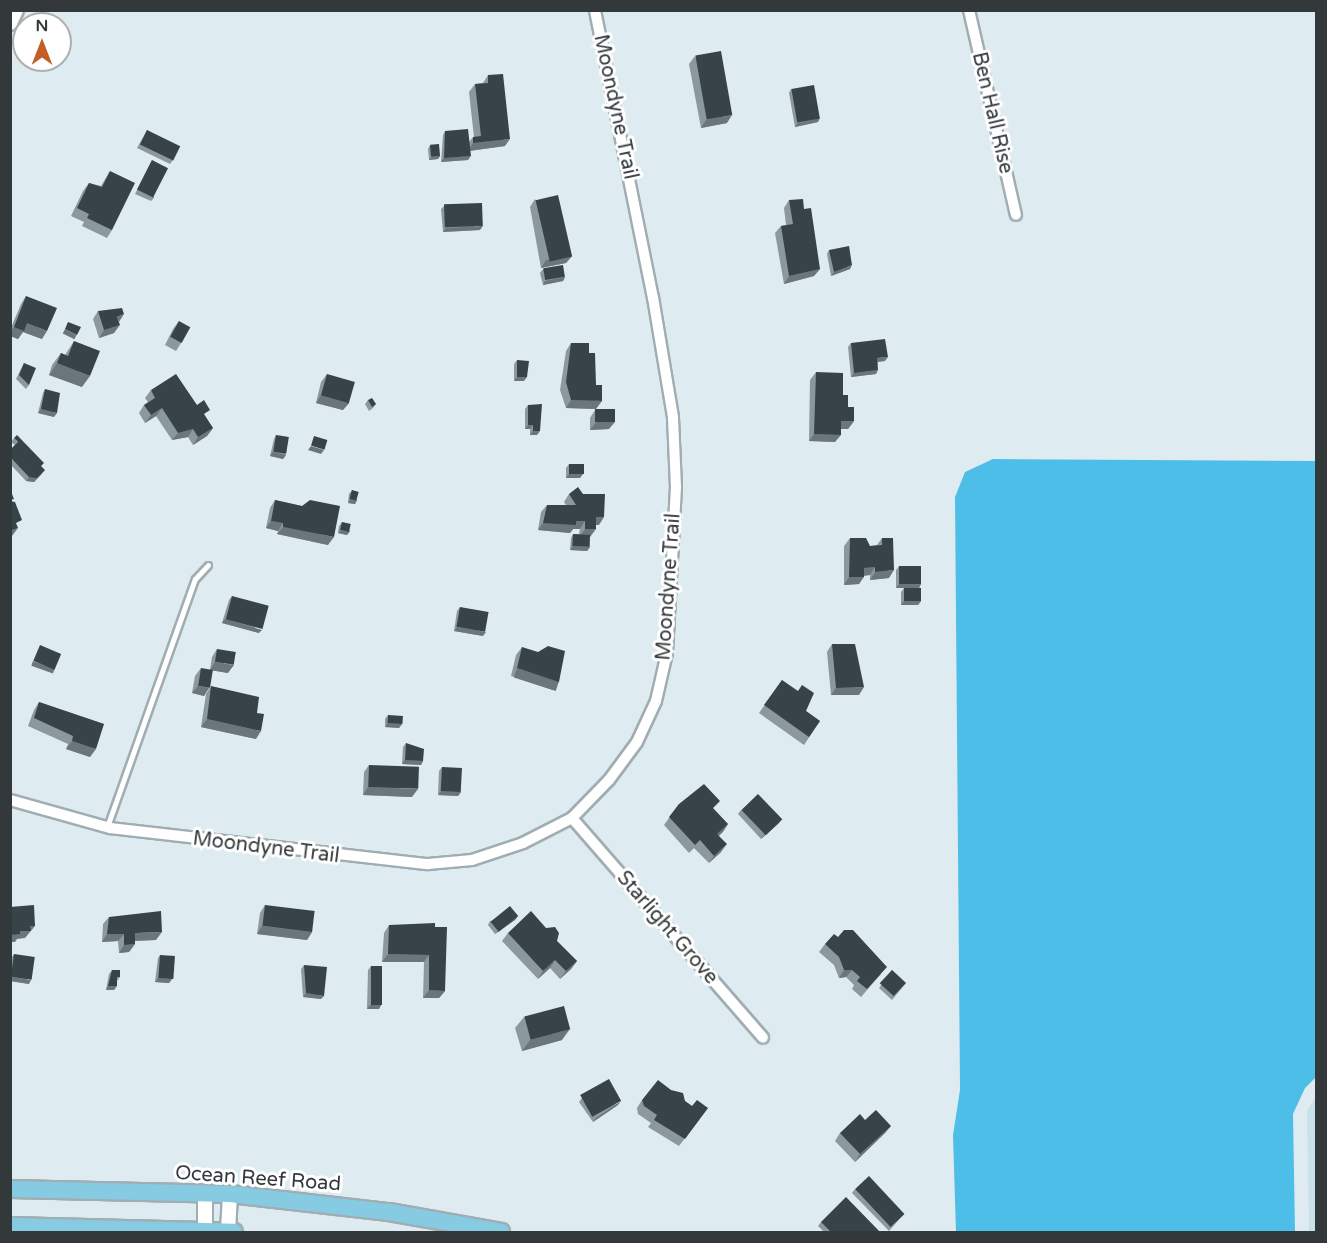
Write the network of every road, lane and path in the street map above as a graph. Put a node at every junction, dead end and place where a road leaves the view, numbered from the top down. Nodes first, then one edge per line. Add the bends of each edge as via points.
1 (16, 10) edge
2 (595, 10) edge
3 (969, 10) edge
4 (10, 23) edge
5 (1016, 215) dead end
6 (208, 565) dead end
7 (10, 800) edge
8 (572, 818) junction
9 (107, 827) junction
10 (763, 1038) dead end
11 (10, 1189) edge
12 (206, 1194) junction
13 (230, 1194) junction
14 (10, 1227) edge
15 (205, 1231) edge
16 (228, 1232) edge
17 (234, 1233) edge
18 (501, 1233) edge

1 - 4 street
2 - 8 street, Moondyne Trail via 653,298 673,417 676,487 667,646 656,700 630,752
3 - 5 street, Ben Hall Rise
6 - 9 lane via 195,579
7 - 9 street, Moondyne Trail
8 - 9 street, Moondyne Trail via 523,843 472,860 429,864
8 - 10 street, Starlight Grove
11 - 12 main road, Ocean Reef Road
12 - 13 main road, Ocean Reef Road
12 - 15 street
13 - 16 street
13 - 18 main road, Ocean Reef Road via 389,1212
14 - 15 main road
15 - 16 main road
16 - 17 main road

